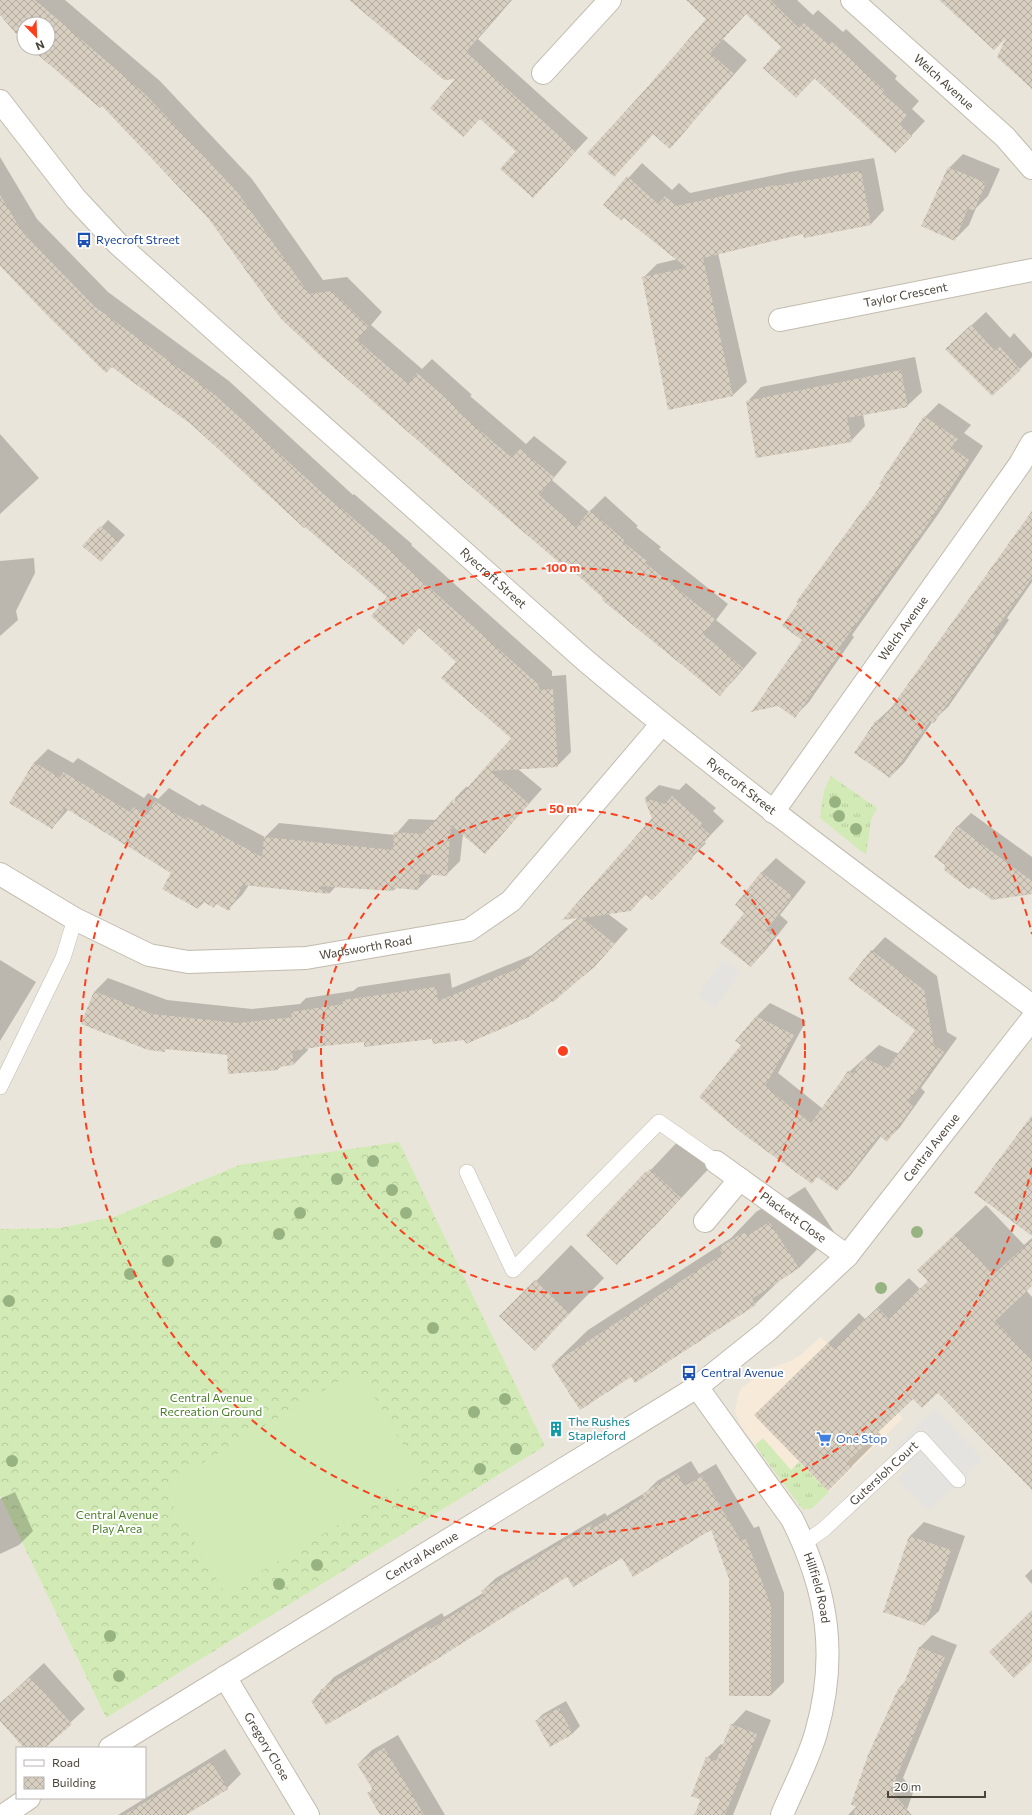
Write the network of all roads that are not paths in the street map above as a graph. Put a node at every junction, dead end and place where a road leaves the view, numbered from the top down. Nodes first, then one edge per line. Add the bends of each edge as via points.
1 (610, 0) edge
2 (852, 0) edge
3 (543, 73) dead end
4 (0, 101) edge
5 (1032, 168) edge
6 (1032, 270) edge
7 (780, 320) dead end
8 (1032, 443) edge
9 (661, 725) junction
10 (773, 812) junction
11 (0, 874) edge
12 (75, 919) junction
13 (1032, 1006) edge
14 (1032, 1019) edge
15 (0, 1086) edge
16 (716, 1162) joint
17 (466, 1172) dead end
18 (740, 1178) junction
19 (705, 1222) dead end
20 (847, 1256) junction
21 (697, 1387) junction
22 (958, 1480) dead end
23 (804, 1543) junction
24 (225, 1677) junction
25 (112, 1747) edge
26 (28, 1799) edge
27 (4, 1815) edge
28 (308, 1815) edge
29 (782, 1815) edge

1 - 3 street
2 - 5 street, Welch Avenue via 1004,137
4 - 9 street, Ryecroft Street via 76,199 118,244 574,651
6 - 7 street, Taylor Crescent
8 - 10 street, Welch Avenue via 1020,464
9 - 10 street, Ryecroft Street
9 - 12 street, Wadsworth Road via 511,901 469,930 306,958 188,962 149,955
10 - 13 street, Ryecroft Street
11 - 12 street, Wadsworth Road
12 - 15 lane via 62,958
14 - 20 street, Central Avenue
16 - 17 lane via 659,1122 513,1270
16 - 18 street, Plackett Close
18 - 19 street
18 - 20 street, Plackett Close
20 - 21 street, Central Avenue via 767,1331
21 - 23 street, Hillfield Road via 792,1519
21 - 24 street, Central Avenue
22 - 23 lane, Gutersloh Court via 921,1439 824,1529
23 - 29 street, Hillfield Road via 816,1574 821,1599 827,1637 828,1677 815,1734
24 - 25 street, Central Avenue
24 - 28 street, Gregory Close
26 - 27 street

